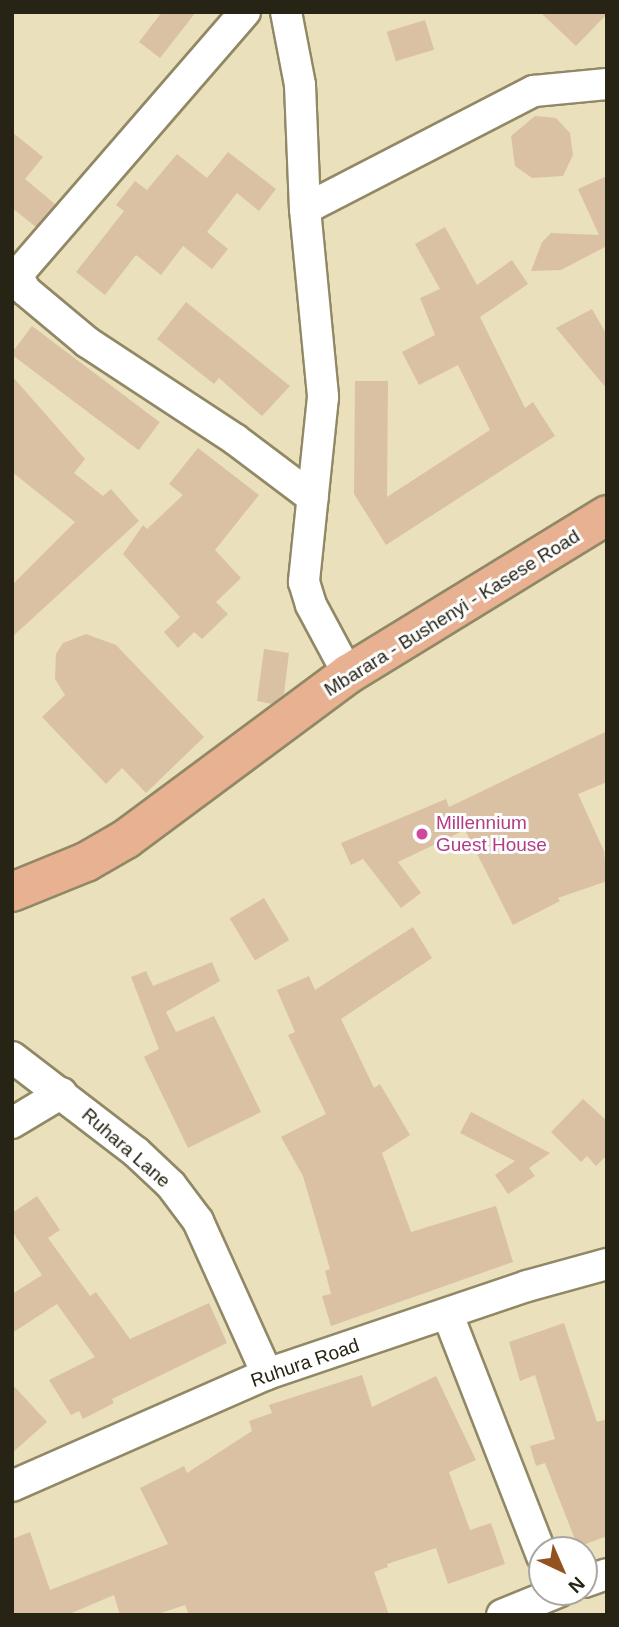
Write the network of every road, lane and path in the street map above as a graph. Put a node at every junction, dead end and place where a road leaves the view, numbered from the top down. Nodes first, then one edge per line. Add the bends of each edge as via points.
1 (245, 12) edge
2 (286, 12) edge
3 (607, 85) edge
4 (305, 209) junction
5 (313, 498) junction
6 (607, 515) edge
7 (348, 674) junction
8 (267, 738) junction
9 (12, 892) edge
10 (12, 914) edge
11 (12, 1057) edge
12 (62, 1093) junction
13 (12, 1124) edge
14 (607, 1264) edge
15 (448, 1315) junction
16 (267, 1374) junction
17 (12, 1486) edge
18 (534, 1536) edge
19 (528, 1604) edge
20 (502, 1615) edge

1 - 5 street via 17,275 26,291 87,342 236,440
2 - 4 street via 300,85
3 - 4 street via 534,91
4 - 5 street via 323,397
5 - 7 street via 304,582 311,605
6 - 7 main road, Mbarara - Bushenyi - Kasese Road
7 - 8 main road, Mbarara - Bushenyi - Kasese Road
8 - 9 main road, Mbarara - Bushenyi - Kasese Road via 126,839 86,862
8 - 10 main road, Mbarara - Bushenyi - Kasese Road via 161,833 112,867
11 - 12 street, Ruhara Lane
12 - 13 street
12 - 16 street, Ruhara Lane via 171,1185 198,1222
14 - 15 street, Ruhura Road
15 - 16 street, Ruhura Road
15 - 18 street
16 - 17 street, Ruhura Road
19 - 20 street

